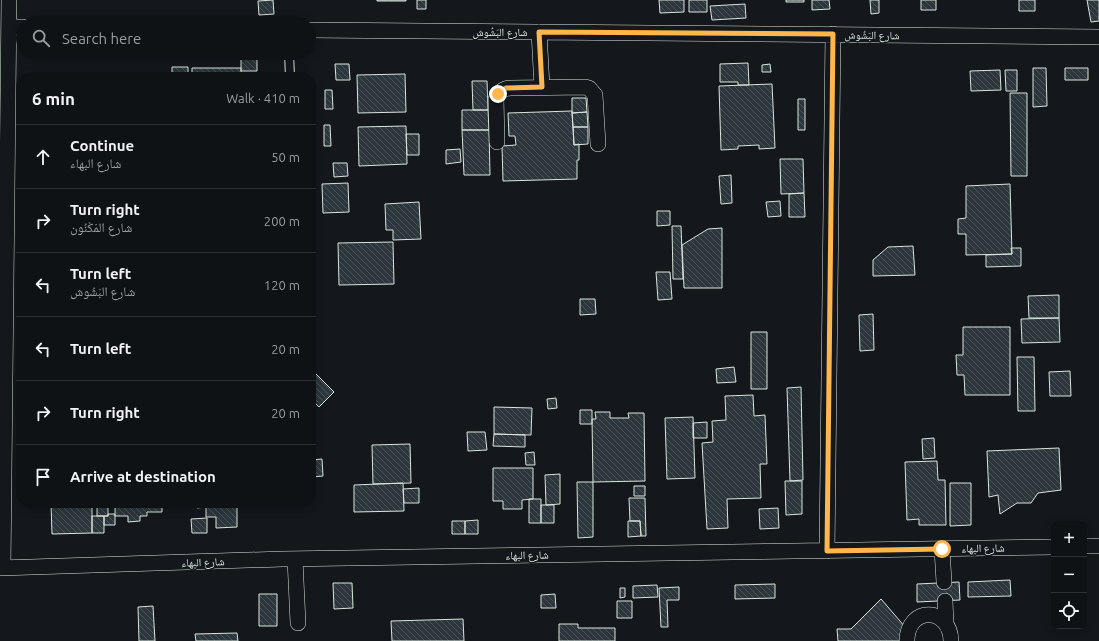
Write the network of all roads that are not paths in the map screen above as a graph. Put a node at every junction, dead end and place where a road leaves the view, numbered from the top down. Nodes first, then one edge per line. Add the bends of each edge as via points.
1 (9, 0) edge
2 (16, 27) edge
3 (316, 30) edge
4 (539, 32) junction
5 (833, 34) junction
6 (1099, 37) edge
7 (289, 60) edge
8 (290, 72) edge
9 (542, 87) junction
10 (497, 142) dead end
11 (598, 144) dead end
12 (1087, 546) edge
13 (1099, 546) edge
14 (1051, 547) edge
15 (942, 549) junction
16 (827, 551) junction
17 (295, 559) junction
18 (2, 568) edge
19 (944, 582) dead end
20 (945, 601) dead end
21 (298, 623) dead end
22 (946, 623) junction
23 (907, 641) edge
24 (952, 641) edge

1 - 2 street
2 - 18 street
3 - 4 street, شارع البَشُوش
4 - 5 street, شارع البَشُوش
4 - 9 street
5 - 6 street, شارع البَشُوش
5 - 16 street
7 - 8 lane
9 - 10 street via 506,88 498,94
9 - 11 street via 585,87 593,91 596,100
12 - 13 street
14 - 15 street, شارع البهاء
15 - 16 street, شارع البهاء
15 - 19 street
16 - 17 street, شارع البهاء
17 - 18 street, شارع البهاء
17 - 21 street
20 - 22 street
22 - 23 street via 935,615 923,615 910,626
22 - 24 street

